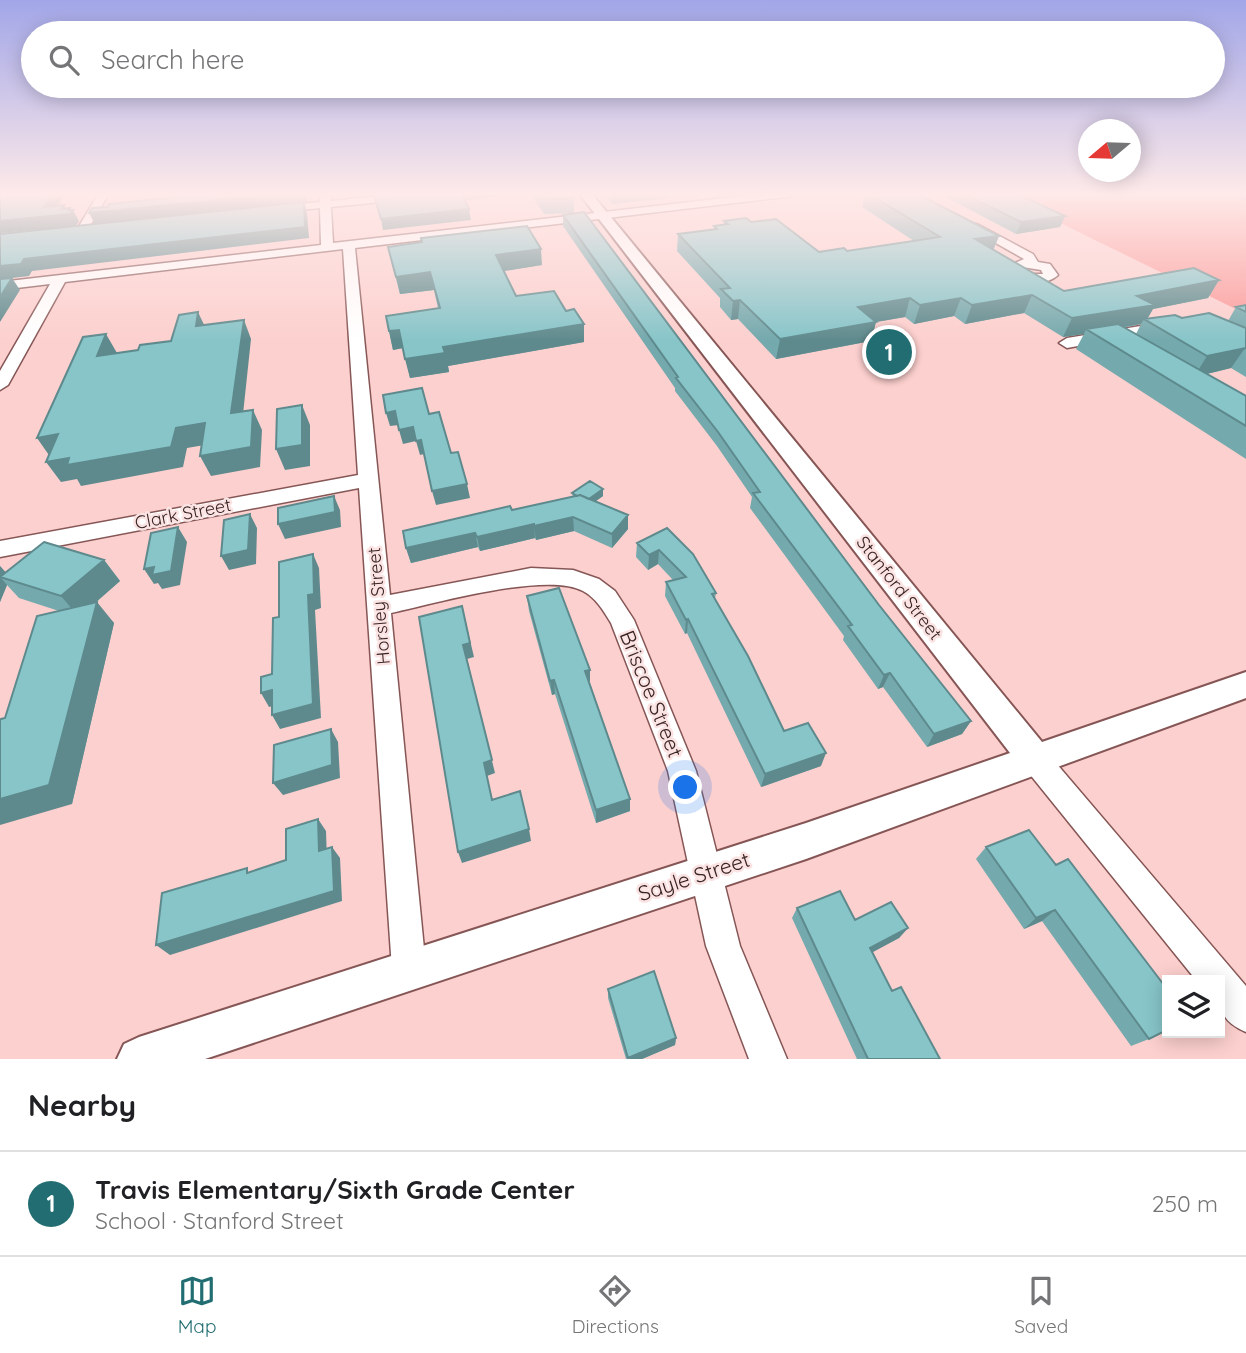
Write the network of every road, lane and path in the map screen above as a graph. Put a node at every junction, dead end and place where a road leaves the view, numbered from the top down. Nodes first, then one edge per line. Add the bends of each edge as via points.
1 (361, 242) edge
2 (625, 242) edge
3 (1003, 242) edge
4 (338, 245) junction
5 (1033, 264) dead end
6 (60, 279) junction
7 (0, 286) edge
8 (1180, 324) edge
9 (1110, 336) junction
10 (1067, 343) dead end
11 (1133, 350) edge
12 (0, 385) edge
13 (367, 480) junction
14 (0, 549) edge
15 (380, 606) junction
16 (1246, 685) edge
17 (1034, 758) junction
18 (704, 873) junction
19 (409, 969) junction
20 (1214, 975) edge
21 (1225, 988) edge
22 (1246, 1014) edge
23 (139, 1059) edge
24 (768, 1059) edge

1 - 4 street
2 - 17 street, Stanford Street
3 - 5 street
4 - 6 street
4 - 13 street, Horsley Street
6 - 7 street
6 - 12 street
8 - 9 street
9 - 10 street
9 - 11 street
13 - 14 street, Clark Street
13 - 15 street, Horsley Street
15 - 18 street, Briscoe Street via 542,575 591,584 607,597 622,620 682,771
15 - 19 street, Horsley Street
16 - 17 street, Sayle Street
17 - 18 street, Sayle Street
17 - 20 street, Stanford Street
18 - 19 street, Sayle Street
18 - 24 street, Briscoe Street via 723,946
19 - 23 street, Sayle Street
21 - 22 street, Stanford Street

